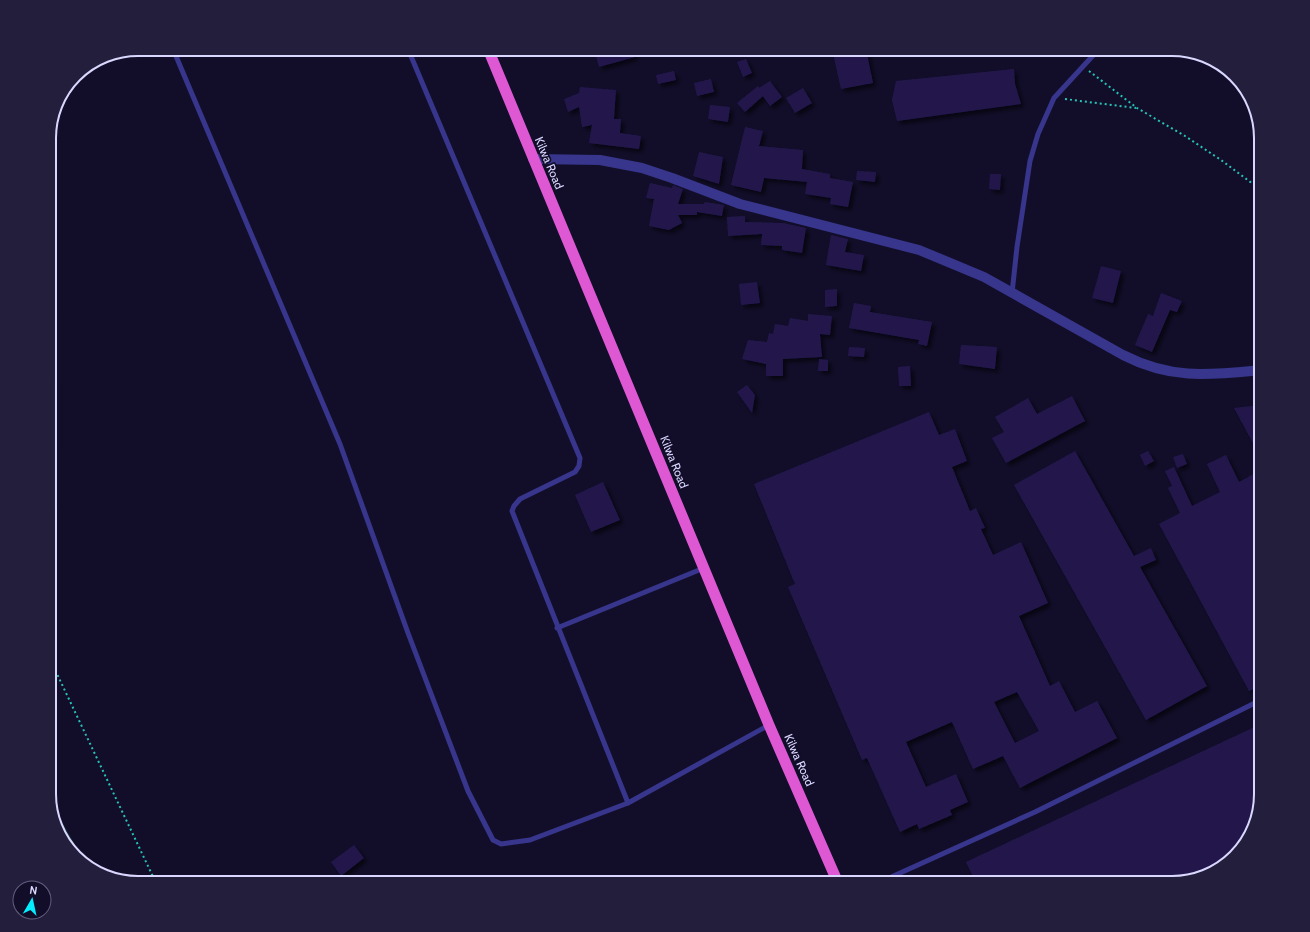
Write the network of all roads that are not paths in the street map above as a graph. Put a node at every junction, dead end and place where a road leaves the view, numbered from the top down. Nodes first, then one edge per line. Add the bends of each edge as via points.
1 (176, 56) edge
2 (411, 56) edge
3 (491, 56) edge
4 (1092, 56) edge
5 (533, 159) junction
6 (1012, 293) junction
7 (1254, 371) edge
8 (704, 568) junction
9 (558, 628) junction
10 (1254, 703) edge
11 (769, 725) junction
12 (628, 803) junction
13 (835, 876) edge
14 (893, 876) edge

1 - 12 lane via 338,437 457,762 486,830 493,840 502,844 514,844
2 - 9 lane via 580,458 575,472 520,499 512,511
3 - 5 highway, Kilwa Road
4 - 6 lane via 1054,98 1045,114 1030,161
5 - 6 street via 600,160 642,168 740,204 919,250 959,266
5 - 8 highway, Kilwa Road
6 - 7 street via 1148,367 1184,374
8 - 9 lane
8 - 11 highway, Kilwa Road
9 - 12 lane
10 - 14 lane via 1035,812
11 - 12 lane
11 - 13 highway, Kilwa Road

